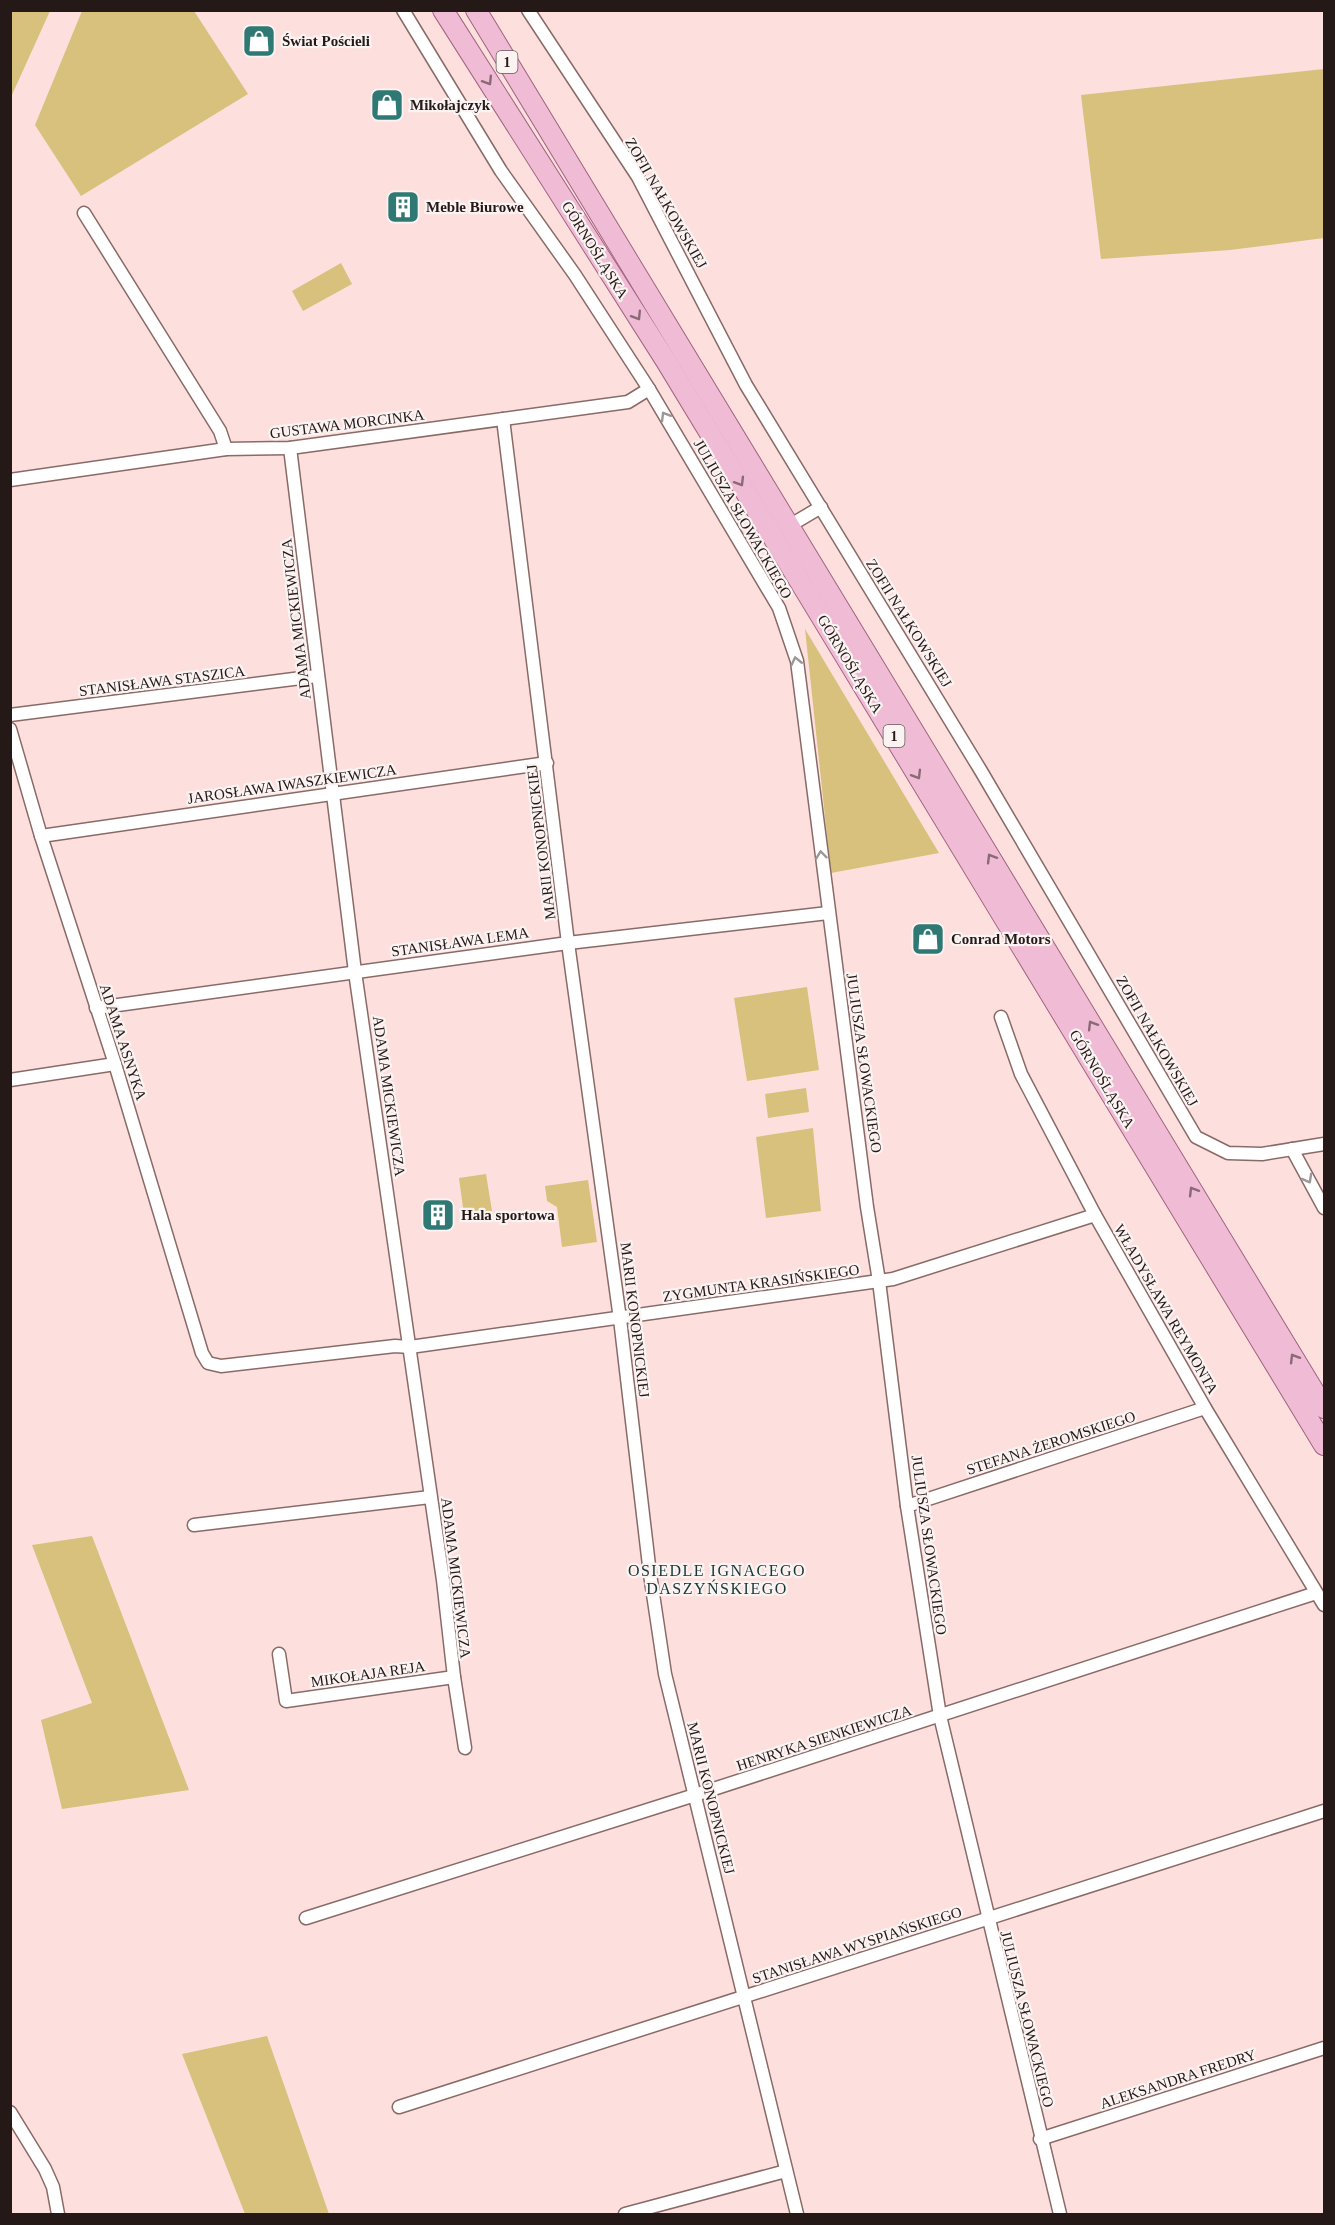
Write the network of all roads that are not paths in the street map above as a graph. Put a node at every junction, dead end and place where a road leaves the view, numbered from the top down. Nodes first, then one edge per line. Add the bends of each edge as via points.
1 (403, 10) edge
2 (443, 10) edge
3 (476, 10) edge
4 (528, 10) edge
5 (84, 213) dead end
6 (648, 389) junction
7 (502, 419) junction
8 (290, 448) junction
9 (226, 449) junction
10 (10, 480) edge
11 (821, 507) junction
12 (789, 526) junction
13 (317, 676) junction
14 (10, 715) edge
15 (10, 729) edge
16 (547, 763) junction
17 (333, 794) junction
18 (41, 836) junction
19 (828, 913) junction
20 (568, 943) junction
21 (356, 972) junction
22 (96, 1008) junction
23 (1001, 1017) dead end
24 (115, 1064) junction
25 (10, 1080) edge
26 (1324, 1144) edge
27 (1292, 1149) junction
28 (1324, 1208) edge
29 (1095, 1215) junction
30 (879, 1281) junction
31 (620, 1318) junction
32 (410, 1347) junction
33 (208, 1363) joint
34 (1204, 1408) junction
35 (1324, 1408) edge
36 (1324, 1445) edge
37 (430, 1497) junction
38 (907, 1506) junction
39 (194, 1526) dead end
40 (1316, 1593) junction
41 (1324, 1605) edge
42 (279, 1654) dead end
43 (454, 1677) junction
44 (940, 1716) junction
45 (465, 1748) dead end
46 (694, 1795) junction
47 (1324, 1811) edge
48 (306, 1918) dead end
49 (987, 1919) junction
50 (743, 1996) junction
51 (1324, 2048) edge
52 (399, 2107) dead end
53 (10, 2112) edge
54 (1040, 2139) junction
55 (786, 2171) junction
56 (58, 2214) edge
57 (625, 2214) edge
58 (797, 2214) edge
59 (1060, 2214) edge

1 - 6 street, JULIUSZA SŁOWACKIEGO via 501,171
2 -> 36 main road, GÓRNOŚLĄSKA / 1 via 666,361
3 - 12 main road, GÓRNOŚLĄSKA / 1
4 - 11 street, ZOFII NAŁKOWSKIEJ via 638,177 746,385
5 - 9 street via 220,431
6 - 7 street, GUSTAWA MORCINKA via 628,402
19 -> 6 street, JULIUSZA SŁOWACKIEGO via 797,661 779,608
7 - 8 street, GUSTAWA MORCINKA
7 - 16 street, MARII KONOPNICKIEJ
8 - 9 street, GUSTAWA MORCINKA
8 - 13 street, ADAMA MICKIEWICZA
9 - 10 street, GUSTAWA MORCINKA
11 - 12 street
11 - 27 street, ZOFII NAŁKOWSKIEJ via 1196,1137 1228,1153 1262,1154
35 -> 12 main road, GÓRNOŚLĄSKA / 1
13 - 14 street, STANISŁAWA STASZICA
13 - 17 street, ADAMA MICKIEWICZA
15 - 18 street, ADAMA ASNYKA
16 - 17 street, JAROSŁAWA IWASZKIEWICZA
16 - 20 street, MARII KONOPNICKIEJ
17 - 18 street, JAROSŁAWA IWASZKIEWICZA
17 - 21 street, ADAMA MICKIEWICZA
18 - 22 street, ADAMA ASNYKA
19 - 20 street, STANISŁAWA LEMA
19 - 30 street, JULIUSZA SŁOWACKIEGO
20 - 21 street, STANISŁAWA LEMA
20 - 31 street, MARII KONOPNICKIEJ
21 - 22 street, STANISŁAWA LEMA
21 - 32 street, ADAMA MICKIEWICZA
22 - 24 street, ADAMA ASNYKA
23 - 29 street, WŁADYSŁAWA REYMONTA via 1021,1074
24 - 25 street
24 - 33 street, ADAMA ASNYKA
26 - 27 street, ZOFII NAŁKOWSKIEJ
27 -> 28 street
29 - 30 street, ZYGMUNTA KRASIŃSKIEGO
29 - 34 street, WŁADYSŁAWA REYMONTA
30 - 31 street, ZYGMUNTA KRASIŃSKIEGO
30 - 38 street, JULIUSZA SŁOWACKIEGO
31 - 32 street, ZYGMUNTA KRASIŃSKIEGO
31 - 46 street, MARII KONOPNICKIEJ via 660,1642
32 - 33 street, ZYGMUNTA KRASIŃSKIEGO via 221,1366
32 - 37 street, ADAMA MICKIEWICZA
34 - 38 street, STEFANA ŻEROMSKIEGO
34 - 40 street, WŁADYSŁAWA REYMONTA
37 - 39 street
37 - 43 street, ADAMA MICKIEWICZA
38 - 44 street, JULIUSZA SŁOWACKIEGO
40 - 41 street, WŁADYSŁAWA REYMONTA
40 - 44 street, HENRYKA SIENKIEWICZA
42 - 43 street, MIKOŁAJA REJA via 286,1701
43 - 45 street, ADAMA MICKIEWICZA
44 - 46 street, HENRYKA SIENKIEWICZA
44 - 49 street, JULIUSZA SŁOWACKIEGO
46 - 48 street, HENRYKA SIENKIEWICZA
46 - 50 street, MARII KONOPNICKIEJ
47 - 49 street, STANISŁAWA WYSPIAŃSKIEGO
49 - 50 street, STANISŁAWA WYSPIAŃSKIEGO
49 - 54 street, JULIUSZA SŁOWACKIEGO
50 - 52 street, STANISŁAWA WYSPIAŃSKIEGO
50 - 55 street, MARII KONOPNICKIEJ
51 - 54 street, ALEKSANDRA FREDRY
53 - 56 street via 45,2169
54 - 59 street, JULIUSZA SŁOWACKIEGO
55 - 57 street
55 - 58 street, MARII KONOPNICKIEJ

